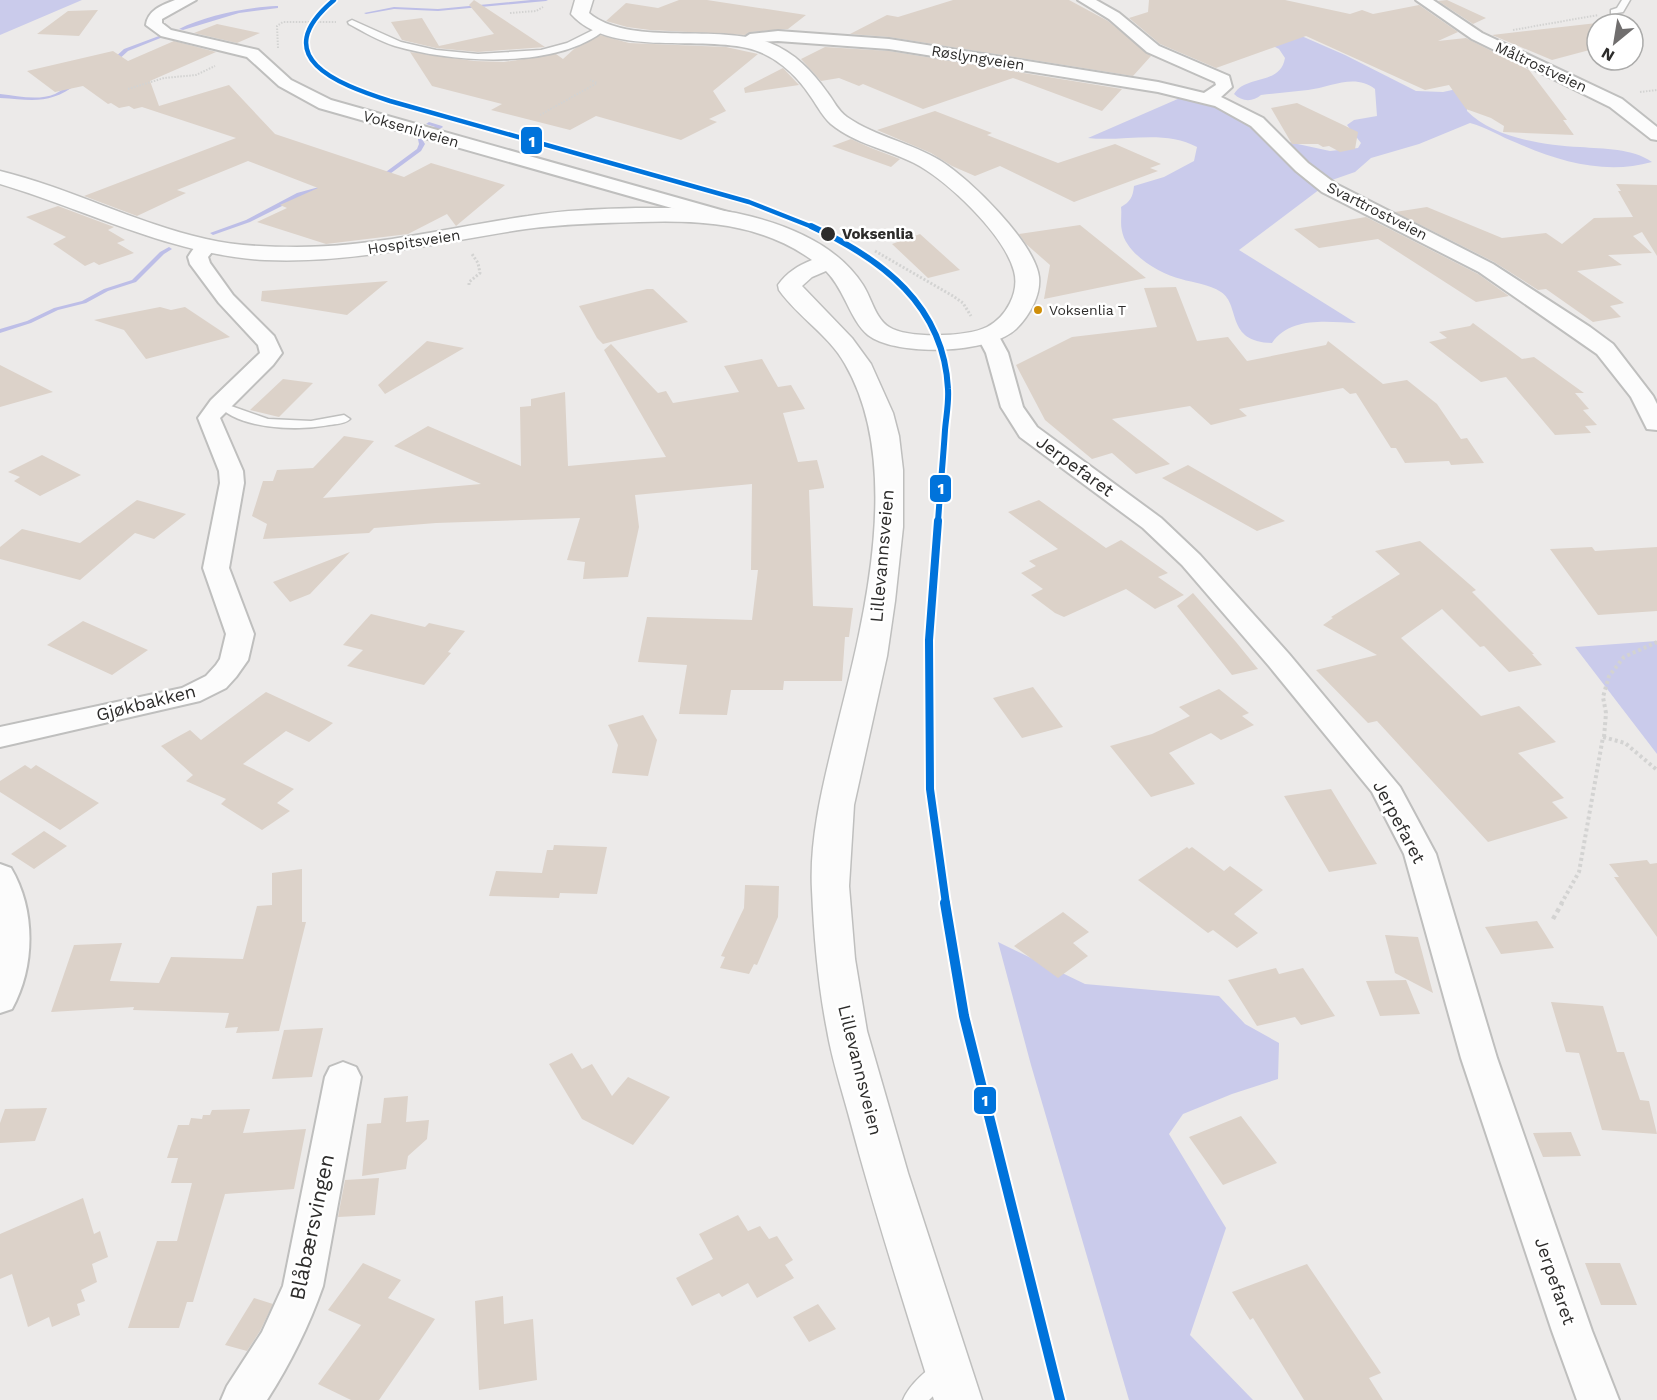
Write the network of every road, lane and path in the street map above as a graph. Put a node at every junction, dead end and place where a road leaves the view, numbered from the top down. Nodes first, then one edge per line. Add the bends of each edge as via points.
1 (189, 0) edge
2 (584, 0) edge
3 (1085, 0) edge
4 (1423, 0) edge
5 (1626, 0) edge
6 (543, 7) dead end
7 (1614, 12) edge
8 (510, 13) dead end
9 (1585, 17) edge
10 (352, 22) joint
11 (602, 29) junction
12 (1513, 30) dead end
13 (746, 42) junction
14 (244, 50) junction
15 (264, 63) junction
16 (590, 80) dead end
17 (128, 89) dead end
18 (1208, 98) junction
19 (540, 115) dead end
20 (1657, 135) edge
21 (0, 177) edge
22 (728, 218) junction
23 (207, 246) junction
24 (467, 247) dead end
25 (875, 250) dead end
26 (828, 262) junction
27 (469, 285) dead end
28 (980, 327) junction
29 (222, 402) junction
30 (344, 419) dead end
31 (1655, 424) dead end
32 (1657, 642) edge
33 (0, 737) edge
34 (1603, 737) junction
35 (1657, 770) edge
36 (0, 876) edge
37 (1553, 919) dead end
38 (0, 999) edge
39 (343, 1077) dead end
40 (948, 1367) junction
41 (242, 1400) edge
42 (914, 1400) edge
43 (958, 1400) edge
44 (1598, 1400) edge

1 - 14 street, Voksenliveien via 163,10 155,17 154,25 166,33
2 - 11 street via 580,9 584,19
3 - 18 street via 1114,16 1153,49 1223,79 1224,87
4 - 20 street, Måltrostveien via 1477,36 1616,103
5 - 7 lane
6 - 8 path
9 - 12 path
10 - 11 lane via 397,44 476,55 558,49
10 - 15 path via 283,22 277,31 278,51 284,60
11 - 13 street
13 - 18 street, Røslyngveien via 756,37 778,36 888,44
13 - 28 street via 789,61 837,118 930,163 981,207 1022,261 1028,281 1024,299 1013,318 1000,330
14 - 15 street, Voksenliveien
14 - 17 path via 201,74 163,78 148,86
15 - 22 street, Voksenliveien via 285,83 325,104
16 - 19 path via 597,83
18 - 31 street, Svarttrostveien via 1257,122 1329,188 1486,268 1582,332 1619,365 1642,396
21 - 23 street, Hospitsveien
22 - 23 street, Hospitsveien via 681,213 564,218 333,253 270,253
22 - 26 street, Hospitsveien via 771,230
23 - 29 street, Gjøkbakken via 198,257 200,264 270,346 271,353
24 - 27 path via 481,269
25 - 28 path via 958,299
26 - 28 street via 852,286 871,322 884,334 917,341
26 - 40 street, Lillevannsveien via 798,276 790,285 791,290 843,342 858,364 880,413 889,470 880,601 836,806 830,886 836,959 850,1042 886,1173
28 - 44 street, Jerpefaret via 997,353 1012,406 1028,432 1144,516 1191,560 1385,787 1420,854 1479,1058
29 - 30 lane via 227,409 267,423 311,425
29 - 33 street, Gjøkbakken via 209,418 229,462 232,483 216,568 240,634 234,660 216,682 190,695
32 - 34 path via 1624,657 1609,676 1603,697
34 - 35 path via 1625,743
34 - 37 path via 1579,872
36 - 38 street via 10,898 13,921 11,954
39 - 41 street, Blåbærsvingen via 303,1286 273,1356
40 - 42 lane
40 - 43 street, Lillevannsveien

